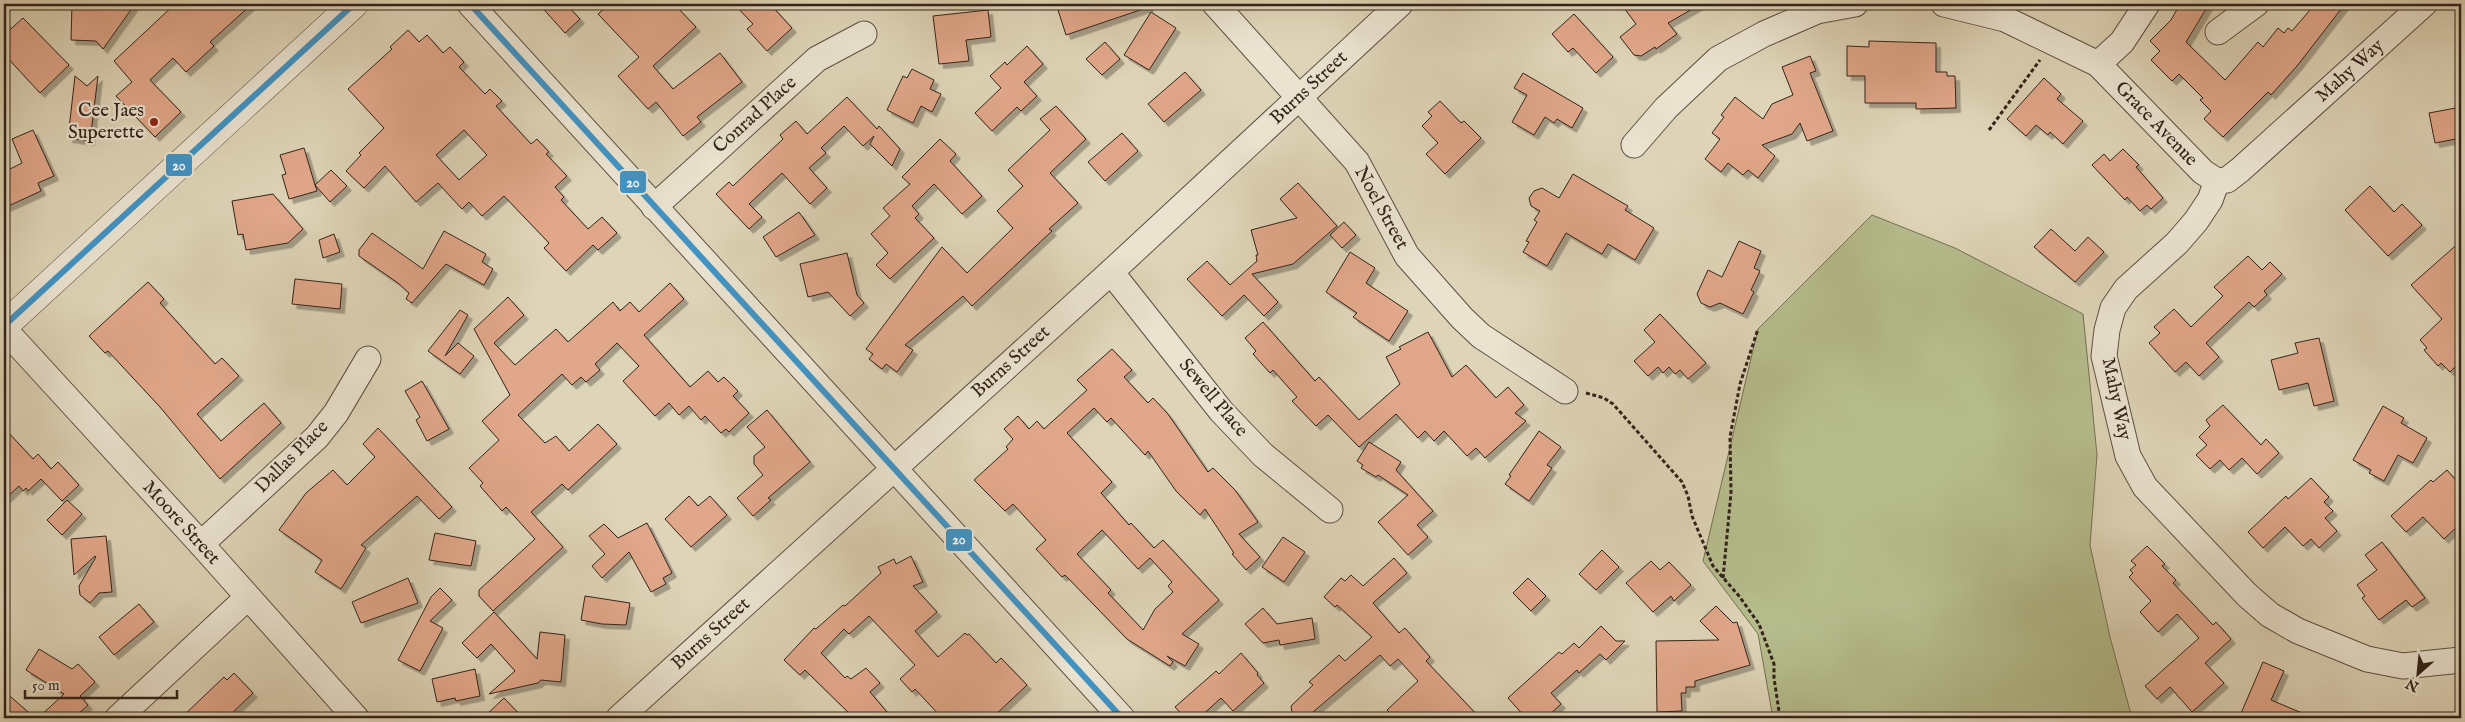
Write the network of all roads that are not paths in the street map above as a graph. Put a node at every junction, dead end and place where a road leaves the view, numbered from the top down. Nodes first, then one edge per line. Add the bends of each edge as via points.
1 (354, 4) edge
2 (470, 4) edge
3 (1215, 4) edge
4 (1400, 4) edge
5 (1854, 4) edge
6 (1944, 4) edge
7 (2147, 4) edge
8 (2256, 4) edge
9 (2424, 4) edge
10 (2218, 32) dead end
11 (864, 34) dead end
12 (2098, 64) junction
13 (1299, 96) junction
14 (1634, 145) dead end
15 (2216, 181) junction
16 (654, 206) junction
17 (1111, 272) junction
18 (4, 327) edge
19 (368, 359) dead end
20 (1565, 391) road end
21 (894, 468) junction
22 (1330, 510) dead end
23 (201, 544) junction
24 (247, 598) junction
25 (2461, 660) edge
26 (118, 718) edge
27 (356, 718) edge
28 (619, 718) edge
29 (1122, 718) edge

1 - 18 street
2 - 16 street
3 - 13 street, Noel Street
4 - 13 street, Burns Street
5 - 14 street via 1817,11 1718,59 1666,108
6 - 12 street, Grace Avenue via 2005,19
7 - 12 street, Grace Avenue via 2122,42
8 - 10 street
9 - 15 street, Mahy Way via 2240,170 2227,180
11 - 16 street, Conrad Place via 817,59
12 - 15 street, Grace Avenue via 2203,172
13 - 17 street, Burns Street
13 - 20 street, Noel Street via 1357,162 1407,256 1462,318 1481,336
15 - 25 street, Mahy Way via 2210,200 2196,221 2177,243 2126,289 2111,316 2104,356 2134,470 2144,487 2246,595 2270,615 2298,631 2367,659 2403,666
16 - 21 street
17 - 21 street, Burns Street
17 - 22 street, Sewell Place via 1221,411 1263,455
18 - 23 street, Moore Street
19 - 23 street, Dallas Place via 336,413 316,437
21 - 28 street, Burns Street
21 - 29 street
23 - 24 street, Moore Street
24 - 26 street
24 - 27 street, Moore Street

